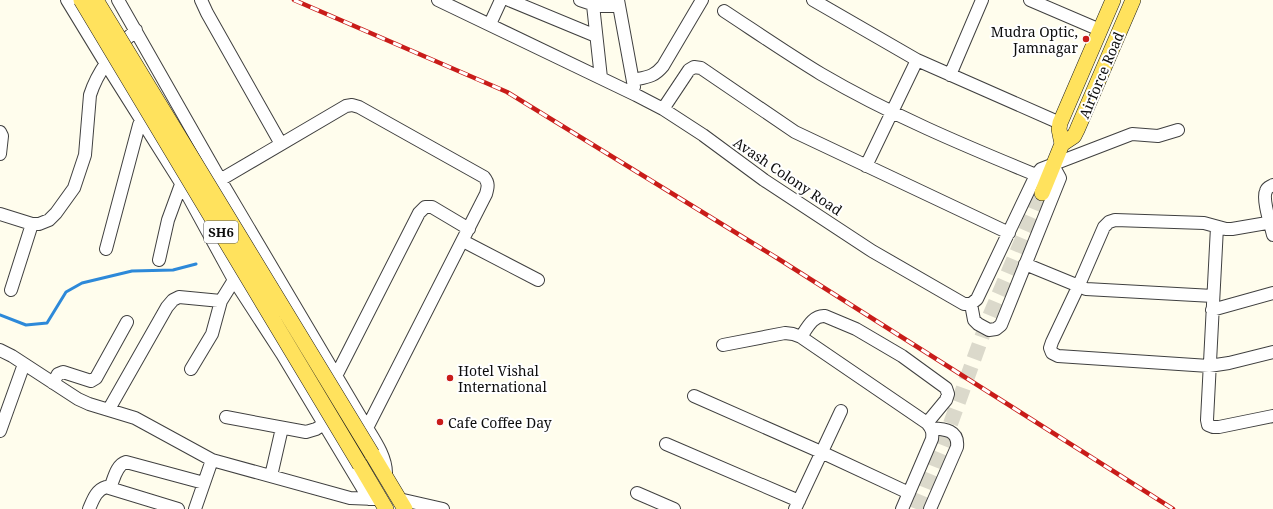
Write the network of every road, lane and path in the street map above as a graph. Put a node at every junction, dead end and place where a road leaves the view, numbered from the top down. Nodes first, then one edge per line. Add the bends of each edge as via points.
1 (68, 0) edge
2 (81, 0) edge
3 (96, 0) edge
4 (118, 0) edge
5 (201, 0) edge
6 (438, 0) edge
7 (501, 0) edge
8 (509, 0) edge
9 (580, 0) edge
10 (702, 0) edge
11 (813, 0) edge
12 (982, 0) edge
13 (1030, 0) edge
14 (1113, 0) edge
15 (1133, 0) edge
16 (619, 3) edge
17 (593, 5) junction
18 (724, 10) dead end
19 (490, 24) junction
20 (136, 30) junction
21 (1100, 30) junction
22 (596, 36) junction
23 (917, 60) junction
24 (106, 64) junction
25 (950, 75) junction
26 (601, 78) junction
27 (164, 80) junction
28 (633, 80) junction
29 (636, 95) junction
30 (663, 109) junction
31 (891, 112) junction
32 (141, 120) junction
33 (1060, 123) junction
34 (1178, 130) dead end
35 (0, 132) edge
36 (281, 144) junction
37 (1062, 144) junction
38 (202, 148) junction
39 (0, 154) edge
40 (1053, 165) junction
41 (866, 166) junction
42 (1036, 176) junction
43 (220, 180) junction
44 (181, 183) junction
45 (1273, 185) edge
46 (1042, 193) tunnel mouth
47 (0, 214) edge
48 (1271, 222) edge
49 (32, 224) junction
50 (1217, 227) junction
51 (469, 229) junction
52 (1009, 233) junction
53 (1273, 236) edge
54 (463, 241) junction
55 (106, 249) dead end
56 (159, 260) dead end
57 (1025, 264) junction
58 (234, 280) junction
59 (538, 280) dead end
60 (1078, 287) junction
61 (11, 290) dead end
62 (1273, 293) edge
63 (1213, 296) junction
64 (221, 301) junction
65 (971, 304) junction
66 (1212, 310) junction
67 (127, 322) dead end
68 (801, 337) junction
69 (723, 345) dead end
70 (0, 350) edge
71 (1273, 352) edge
72 (24, 364) junction
73 (1209, 366) junction
74 (191, 369) dead end
75 (336, 376) junction
76 (53, 383) junction
77 (694, 396) dead end
78 (109, 409) junction
79 (841, 411) dead end
80 (1273, 416) edge
81 (226, 417) dead end
82 (324, 424) junction
83 (929, 426) junction
84 (282, 428) junction
85 (367, 428) junction
86 (0, 432) edge
87 (666, 444) dead end
88 (821, 452) junction
89 (212, 460) junction
90 (271, 476) junction
91 (386, 476) junction
92 (204, 483) junction
93 (110, 488) junction
94 (637, 493) dead end
95 (909, 493) junction
96 (378, 502) edge
97 (402, 504) edge
98 (797, 505) edge
99 (89, 509) edge
100 (178, 509) edge
101 (195, 509) edge
102 (443, 509) edge
103 (674, 509) edge
104 (902, 509) edge
105 (930, 509) edge

1 - 24 street
2 - 96 main road, SH6, bridge via 360,464
3 - 91 main road, SH6, bridge
4 - 20 street
5 - 36 street
6 - 19 street, Avash Colony Road
7 - 19 street
8 - 22 street
9 - 17 street
10 - 28 street via 657,73
11 - 23 street
12 - 25 street
13 - 21 street
14 - 21 main road, Airforce Road
15 - 37 main road, Airforce Road via 1077,130 1074,136
16 - 17 street
16 - 28 street
17 - 22 street
18 - 31 street via 822,74
19 - 26 street, Avash Colony Road
20 - 24 street
20 - 27 street
21 - 33 main road, Airforce Road
22 - 26 street
23 - 25 street
23 - 31 street
24 - 32 street
24 - 49 street via 96,79 90,95 85,155 77,181 50,220
25 - 33 street
26 - 29 street, Avash Colony Road
27 - 32 street via 156,87
27 - 38 street
28 - 29 street
29 - 30 street, Avash Colony Road
30 - 41 street via 689,70 694,67 701,68 785,126
30 - 65 street, Avash Colony Road via 872,251 964,304
31 - 41 street
31 - 42 street
32 - 44 street
32 - 55 street
33 - 37 main road, Airforce Road via 1058,129
34 - 40 street via 1158,136 1132,134
35 - 39 street
36 - 43 street
36 - 51 street via 346,106 359,107 488,181 486,194
37 - 40 main road, Airforce Road
38 - 43 street
38 - 44 street
40 - 42 street via 1041,169
40 - 46 main road, Airforce Road
40 - 57 street via 1060,178
41 - 52 street
42 - 52 street
43 - 75 street
44 - 56 street via 168,220
44 - 58 street
45 - 48 street via 1265,192
47 - 49 street
48 - 50 street via 1232,229
48 - 53 street
49 - 61 street
50 - 60 street via 1204,223 1115,220 1109,222 1104,227
50 - 63 street
51 - 54 street
51 - 75 street via 432,208 425,207 419,213
52 - 65 street via 977,299
54 - 59 street
54 - 85 street
57 - 60 street
57 - 65 street via 1001,325 996,329 989,330 974,320
58 - 64 street
58 - 82 street
60 - 63 street
60 - 73 street via 1052,342 1052,353 1058,356
62 - 66 street
63 - 66 street
64 - 74 street via 212,334
64 - 78 street via 179,297 173,300
66 - 73 street
67 - 76 street via 96,378 92,381 86,380 63,372 58,374
68 - 69 street via 785,333
68 - 83 street
68 - 83 street via 814,319 825,316 856,329 908,360 946,388 948,394
70 - 72 street
71 - 73 street
72 - 76 street
72 - 86 street
73 - 80 street via 1208,425 1219,427
75 - 85 street
76 - 78 street via 89,404
77 - 88 street
78 - 89 street via 135,418
79 - 88 street
81 - 84 street
82 - 84 street via 311,432
82 - 96 street
83 - 95 street via 933,433 932,439
83 - 105 street via 944,429 958,439 957,447
84 - 90 street
85 - 91 street via 384,460
87 - 98 street
88 - 95 street
88 - 98 street
89 - 90 street
89 - 92 street
90 - 96 street via 350,498
91 - 97 main road, SH6
92 - 93 street via 126,462 118,468
92 - 101 street
93 - 99 street via 100,488
93 - 100 street
94 - 103 street
95 - 104 street
97 - 102 street

